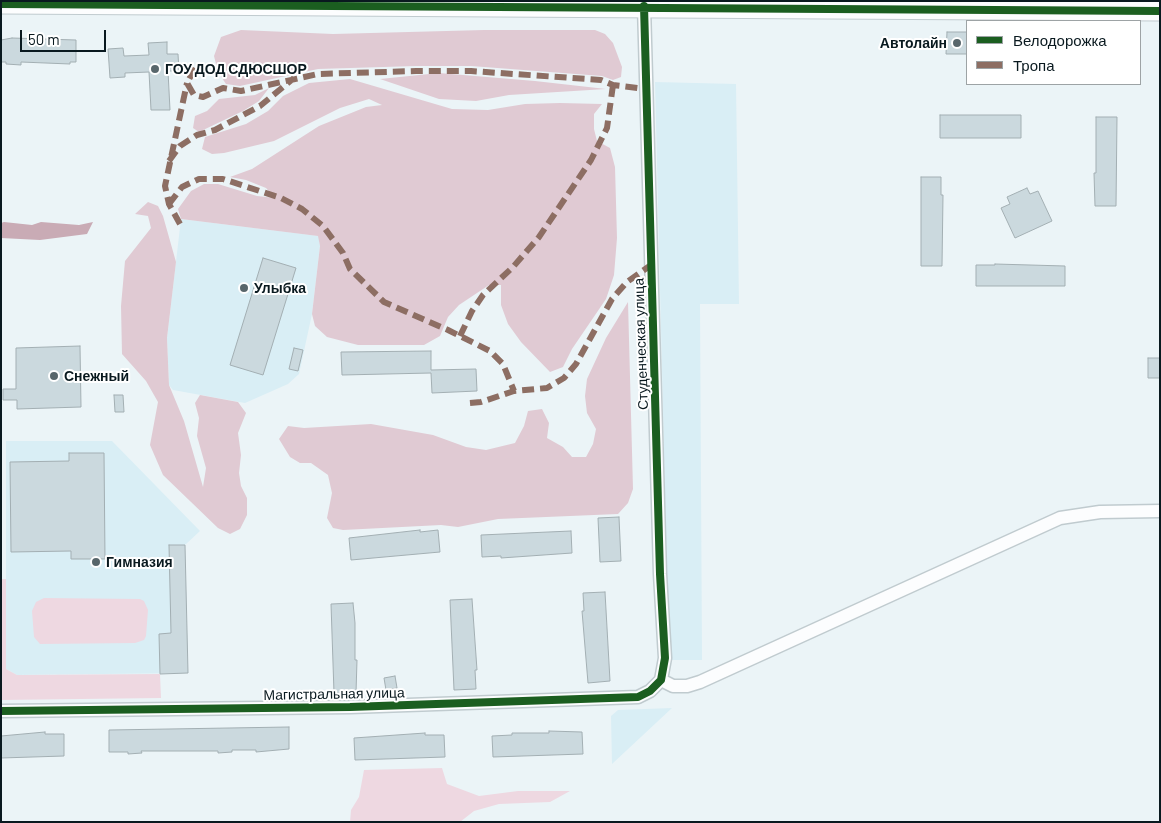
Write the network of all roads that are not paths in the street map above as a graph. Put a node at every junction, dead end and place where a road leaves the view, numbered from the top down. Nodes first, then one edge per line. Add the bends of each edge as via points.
1 (1, 4) edge
2 (644, 6) junction
3 (1160, 11) edge
4 (1160, 511) edge
5 (661, 680) junction
6 (1, 711) edge

1 - 2 street
2 - 3 street
2 - 5 street, Студенческая улица via 665,658
4 - 5 street via 1100,512 1060,518 700,682 673,686
5 - 6 street, Магистральная улица via 638,697 365,707

